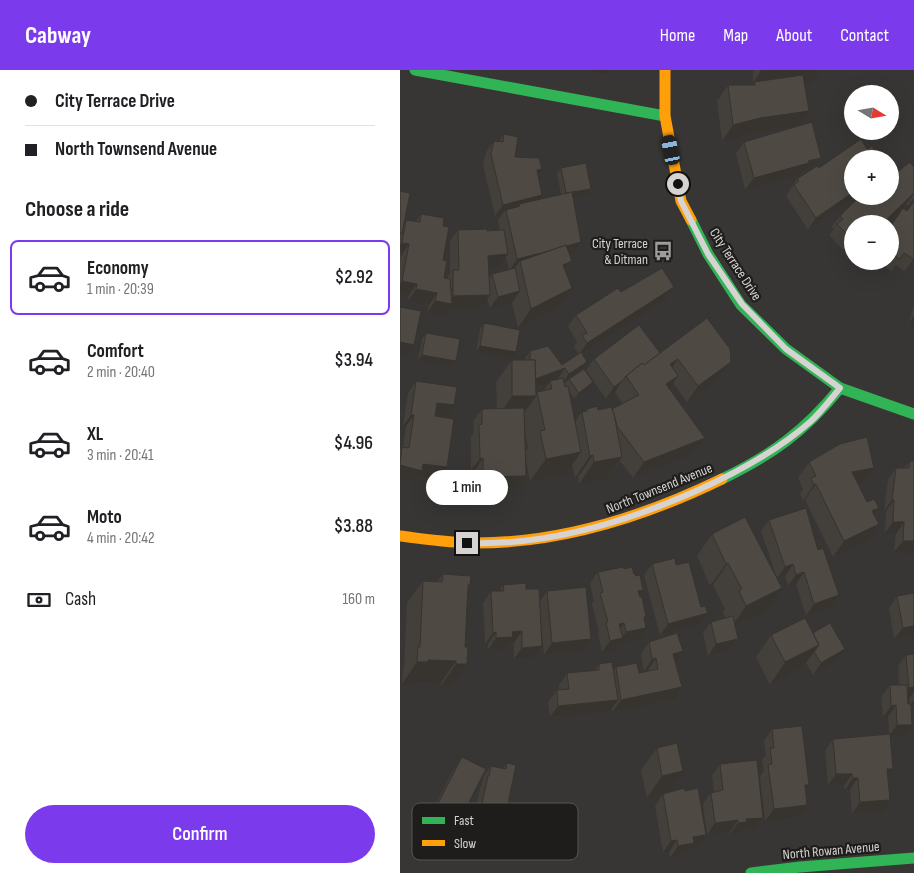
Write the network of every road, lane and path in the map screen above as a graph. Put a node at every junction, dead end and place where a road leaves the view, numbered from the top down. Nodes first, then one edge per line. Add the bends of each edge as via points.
1 (415, 70) edge
2 (665, 70) edge
3 (665, 116) junction
4 (840, 388) junction
5 (914, 414) edge
6 (400, 536) edge
7 (914, 858) edge
8 (750, 873) edge

1 - 3 street
2 - 3 street, City Terrace Drive
3 - 4 street, City Terrace Drive via 681,201 708,254 748,311 786,349
4 - 5 street, City Terrace Drive
4 - 6 street, North Townsend Avenue via 810,422 769,453 712,484 639,514 568,534 526,541 487,544
7 - 8 street, North Rowan Avenue

